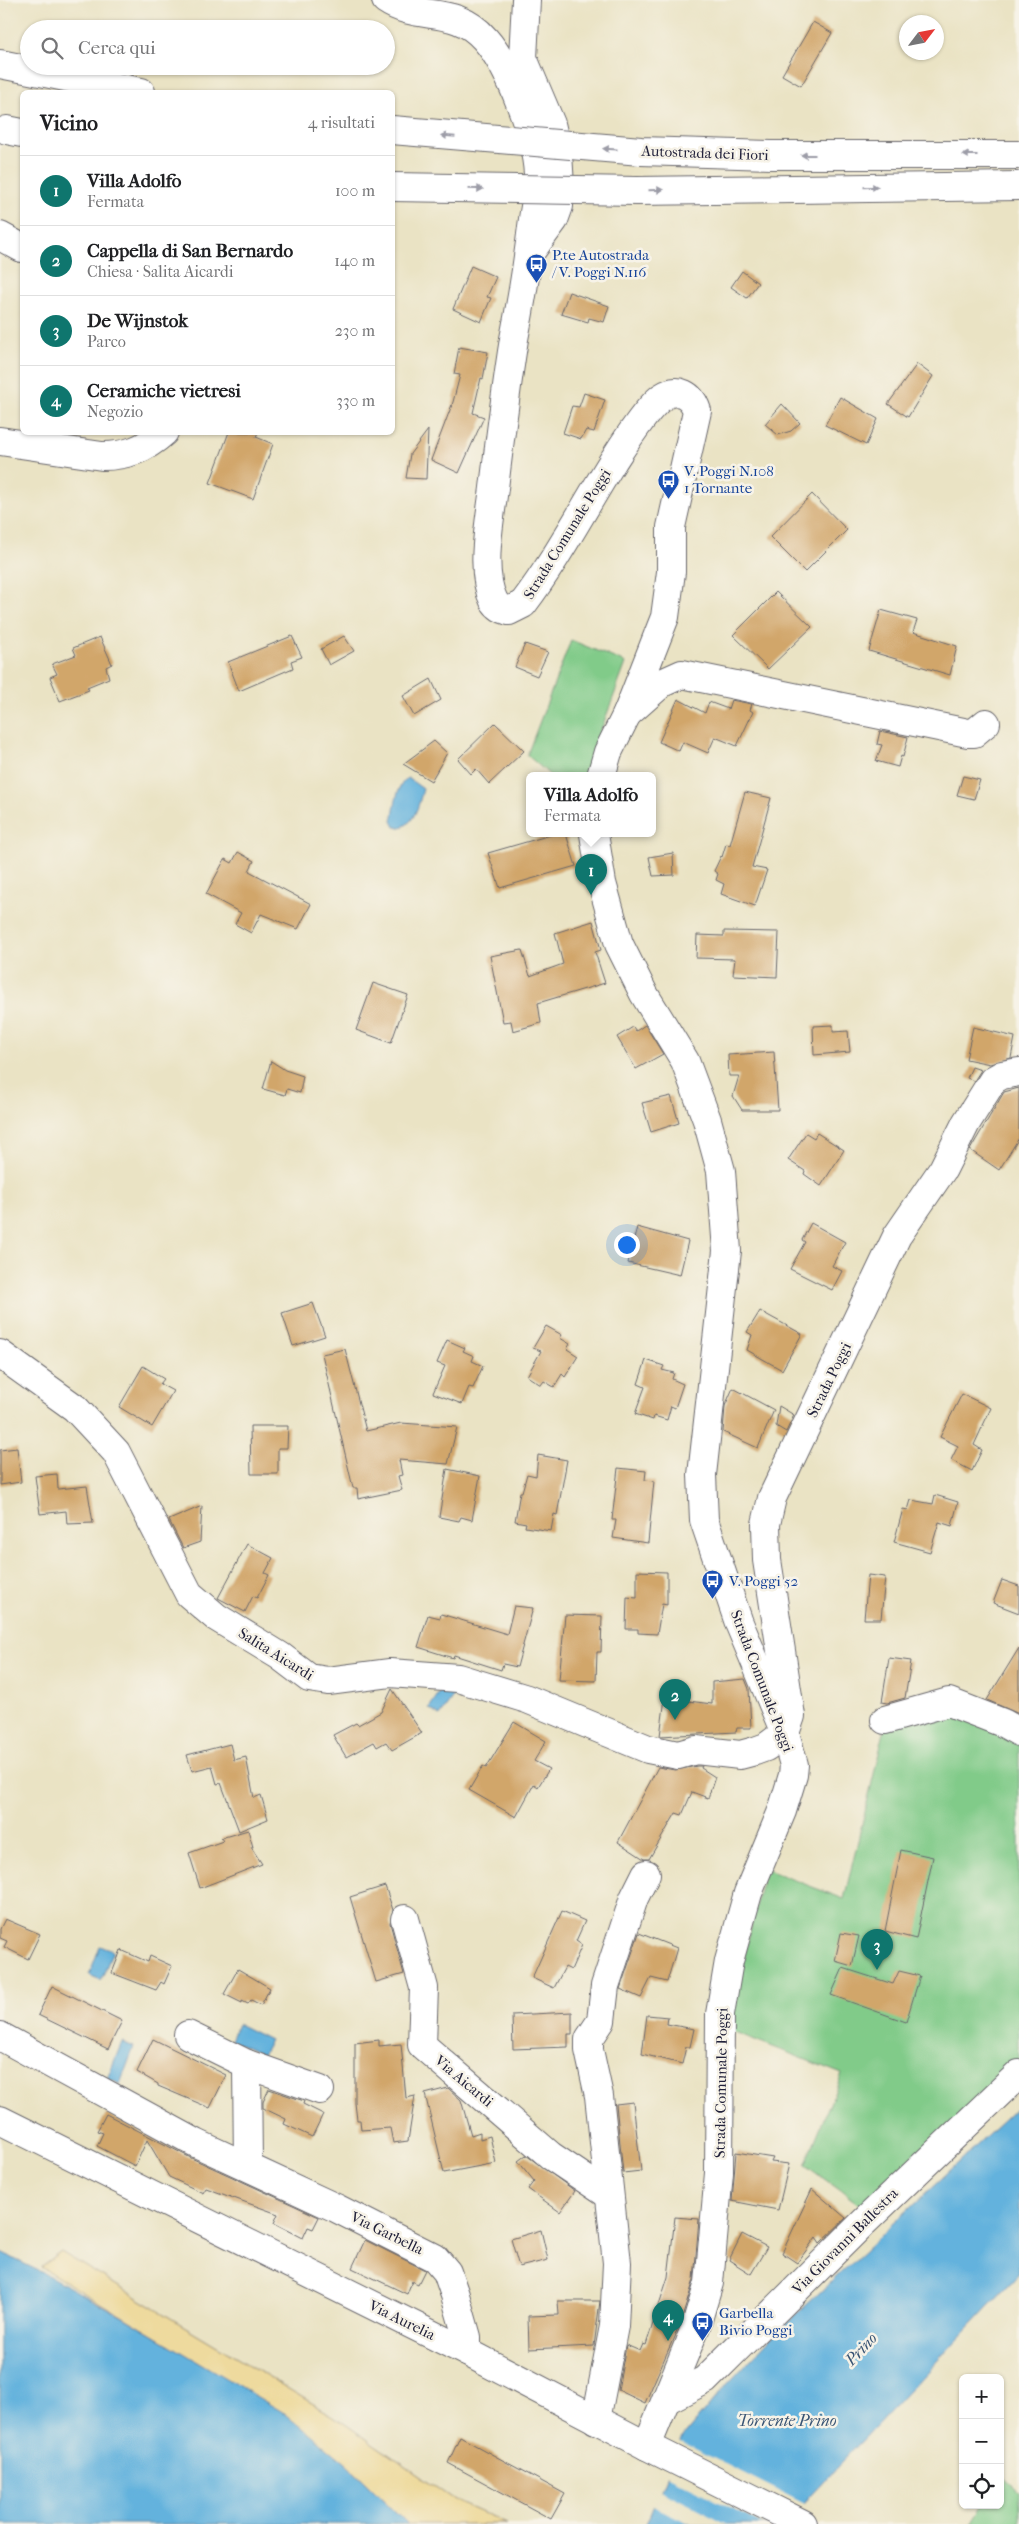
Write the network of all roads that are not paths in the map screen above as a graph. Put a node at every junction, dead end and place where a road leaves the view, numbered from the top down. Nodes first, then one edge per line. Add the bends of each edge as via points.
1 (386, 0) edge
2 (526, 0) edge
3 (0, 64) edge
4 (20, 68) edge
5 (55, 75) edge
6 (131, 90) edge
7 (395, 130) edge
8 (1019, 155) edge
9 (395, 186) edge
10 (1019, 186) edge
11 (0, 236) edge
12 (20, 247) edge
13 (529, 254) junction
14 (160, 435) edge
15 (0, 441) edge
16 (627, 714) junction
17 (986, 723) dead end
18 (602, 772) edge
19 (594, 837) edge
20 (1019, 1072) edge
21 (0, 1354) edge
22 (885, 1720) dead end
23 (1019, 1732) edge
24 (785, 1733) junction
25 (646, 1874) dead end
26 (404, 1919) dead end
27 (188, 2035) dead end
28 (0, 2036) edge
29 (247, 2064) junction
30 (1019, 2074) edge
31 (320, 2090) dead end
32 (0, 2120) edge
33 (248, 2166) junction
34 (609, 2195) junction
35 (467, 2352) junction
36 (666, 2400) junction
37 (596, 2420) junction
38 (656, 2451) junction
39 (803, 2524) edge

1 - 13 main road, Strada Comunale Poggi via 407,10 450,16 471,26 494,51 526,116 535,148 539,176
2 - 13 main road via 523,58 550,124 558,153 560,186 554,220
3 - 4 main road
5 - 6 main road
8 -> 7 main road, Autostrada dei Fiori, bridge via 770,155 641,151
9 -> 10 main road, bridge via 637,190
11 - 12 main road
13 - 16 main road, Strada Comunale Poggi via 502,418 489,524 487,567 491,592 499,607 509,611 523,604 628,438 661,398 675,392 690,396 697,411 671,528 671,572 665,617
14 - 15 main road via 141,448 118,456
16 - 17 main road via 662,683 682,674 968,733 974,733
16 - 18 main road, Strada Comunale Poggi via 608,752
19 - 24 main road, Strada Comunale Poggi via 602,883 619,944 644,994 685,1061 707,1120 721,1171 728,1251 702,1475 704,1520 739,1623
20 - 24 main road, Strada Poggi via 993,1080 943,1169 896,1236 772,1498 767,1513 766,1541 791,1716
21 - 24 main road, Salita Aicardi via 75,1408 116,1452 189,1594 216,1617 310,1678 328,1681 390,1673 458,1678 527,1700 648,1748 678,1755 696,1750 740,1755 766,1747
22 - 23 main road via 949,1702
24 - 36 main road, Strada Comunale Poggi via 792,1754 793,1775 782,1811 748,1893 729,1962 720,2014 719,2173 709,2283 696,2326
25 - 34 main road via 634,1898 606,1986 601,2021 589,2039 599,2096
26 - 34 main road, Via Aicardi via 424,1988 422,2045 551,2156
27 - 29 main road
28 - 33 main road, Via Garbella via 196,2144
29 - 31 main road
29 - 33 main road
30 - 36 main road, Via Giovanni Ballestra via 851,2234 705,2380
32 - 35 main road, Via Aurelia
33 - 35 main road, Via Garbella via 435,2258 446,2272 455,2295 467,2337
34 - 37 main road via 617,2294
35 - 37 main road, Via Aurelia
36 - 38 main road, Strada Comunale Poggi
37 - 38 main road, Via Aurelia
38 - 39 main road, Via Aurelia

